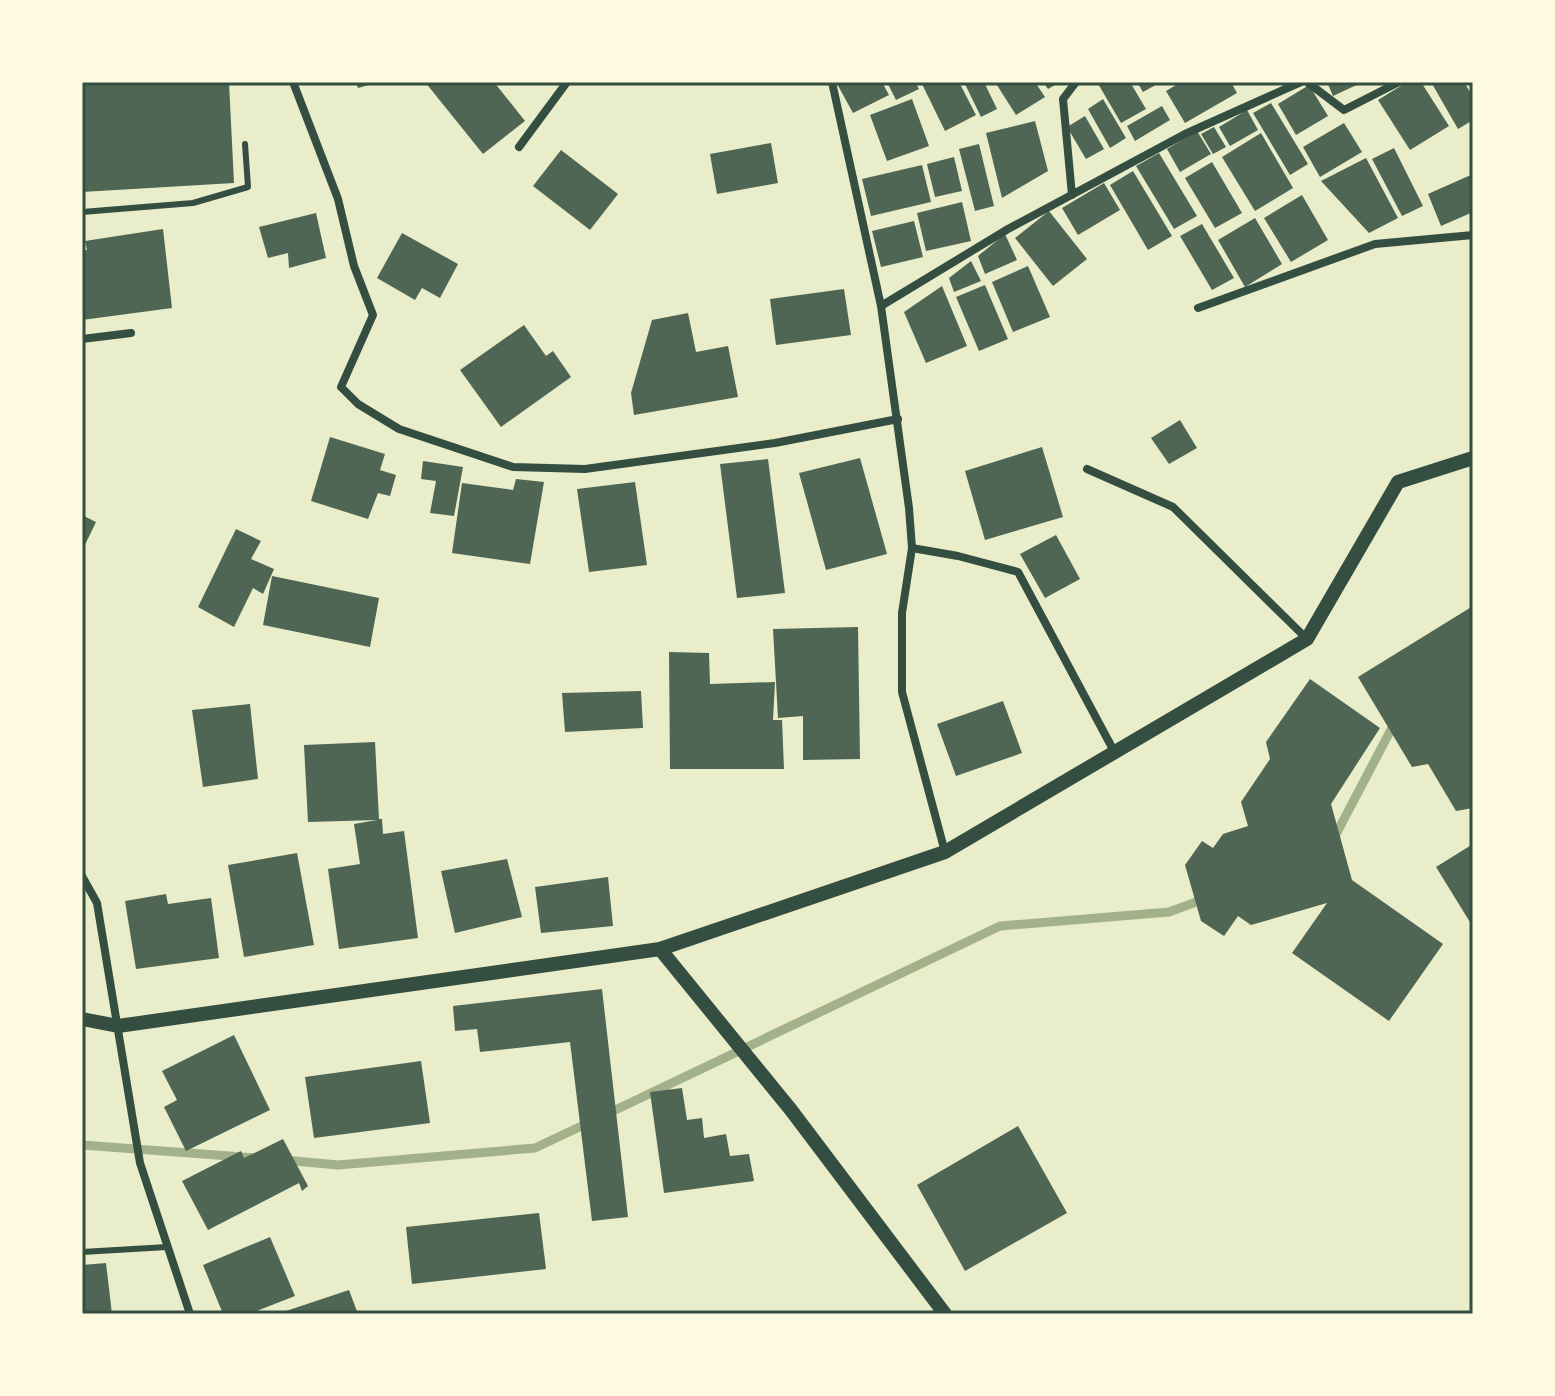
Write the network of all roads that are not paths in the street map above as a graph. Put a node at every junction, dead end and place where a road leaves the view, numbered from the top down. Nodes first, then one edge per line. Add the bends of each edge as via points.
1 (293, 82) edge
2 (567, 82) edge
3 (832, 82) edge
4 (1076, 82) edge
5 (1304, 82) edge
6 (1399, 82) edge
7 (1280, 86) edge
8 (245, 144) dead end
9 (519, 147) dead end
10 (1072, 195) junction
11 (82, 212) edge
12 (1473, 236) edge
13 (881, 306) junction
14 (1198, 308) dead end
15 (131, 333) dead end
16 (82, 339) edge
17 (898, 419) junction
18 (1473, 458) edge
19 (1087, 469) dead end
20 (912, 548) junction
21 (1307, 639) junction
22 (1115, 753) junction
23 (945, 852) junction
24 (82, 876) edge
25 (660, 949) junction
26 (82, 1019) edge
27 (118, 1026) junction
28 (167, 1247) junction
29 (82, 1252) edge
30 (190, 1314) edge
31 (945, 1314) edge

1 - 17 street via 338,199 354,266 373,315 341,387 399,429 513,467 585,469 775,443
2 - 9 street
3 - 13 street
4 - 10 street via 1063,99
5 - 6 street via 1344,110
5 - 7 street
7 - 10 street
8 - 11 lane via 248,187 193,203
10 - 13 street
12 - 14 street via 1375,244
13 - 17 street
15 - 16 street
17 - 20 street
18 - 21 street via 1398,482
19 - 21 street via 1173,507
20 - 22 street via 1018,572
20 - 23 street via 902,613 902,692
21 - 22 street
22 - 23 street
23 - 25 street
24 - 27 street via 97,903
25 - 27 street
25 - 31 street via 791,1110
26 - 27 street
27 - 28 street via 140,1163
28 - 29 lane
28 - 30 street

